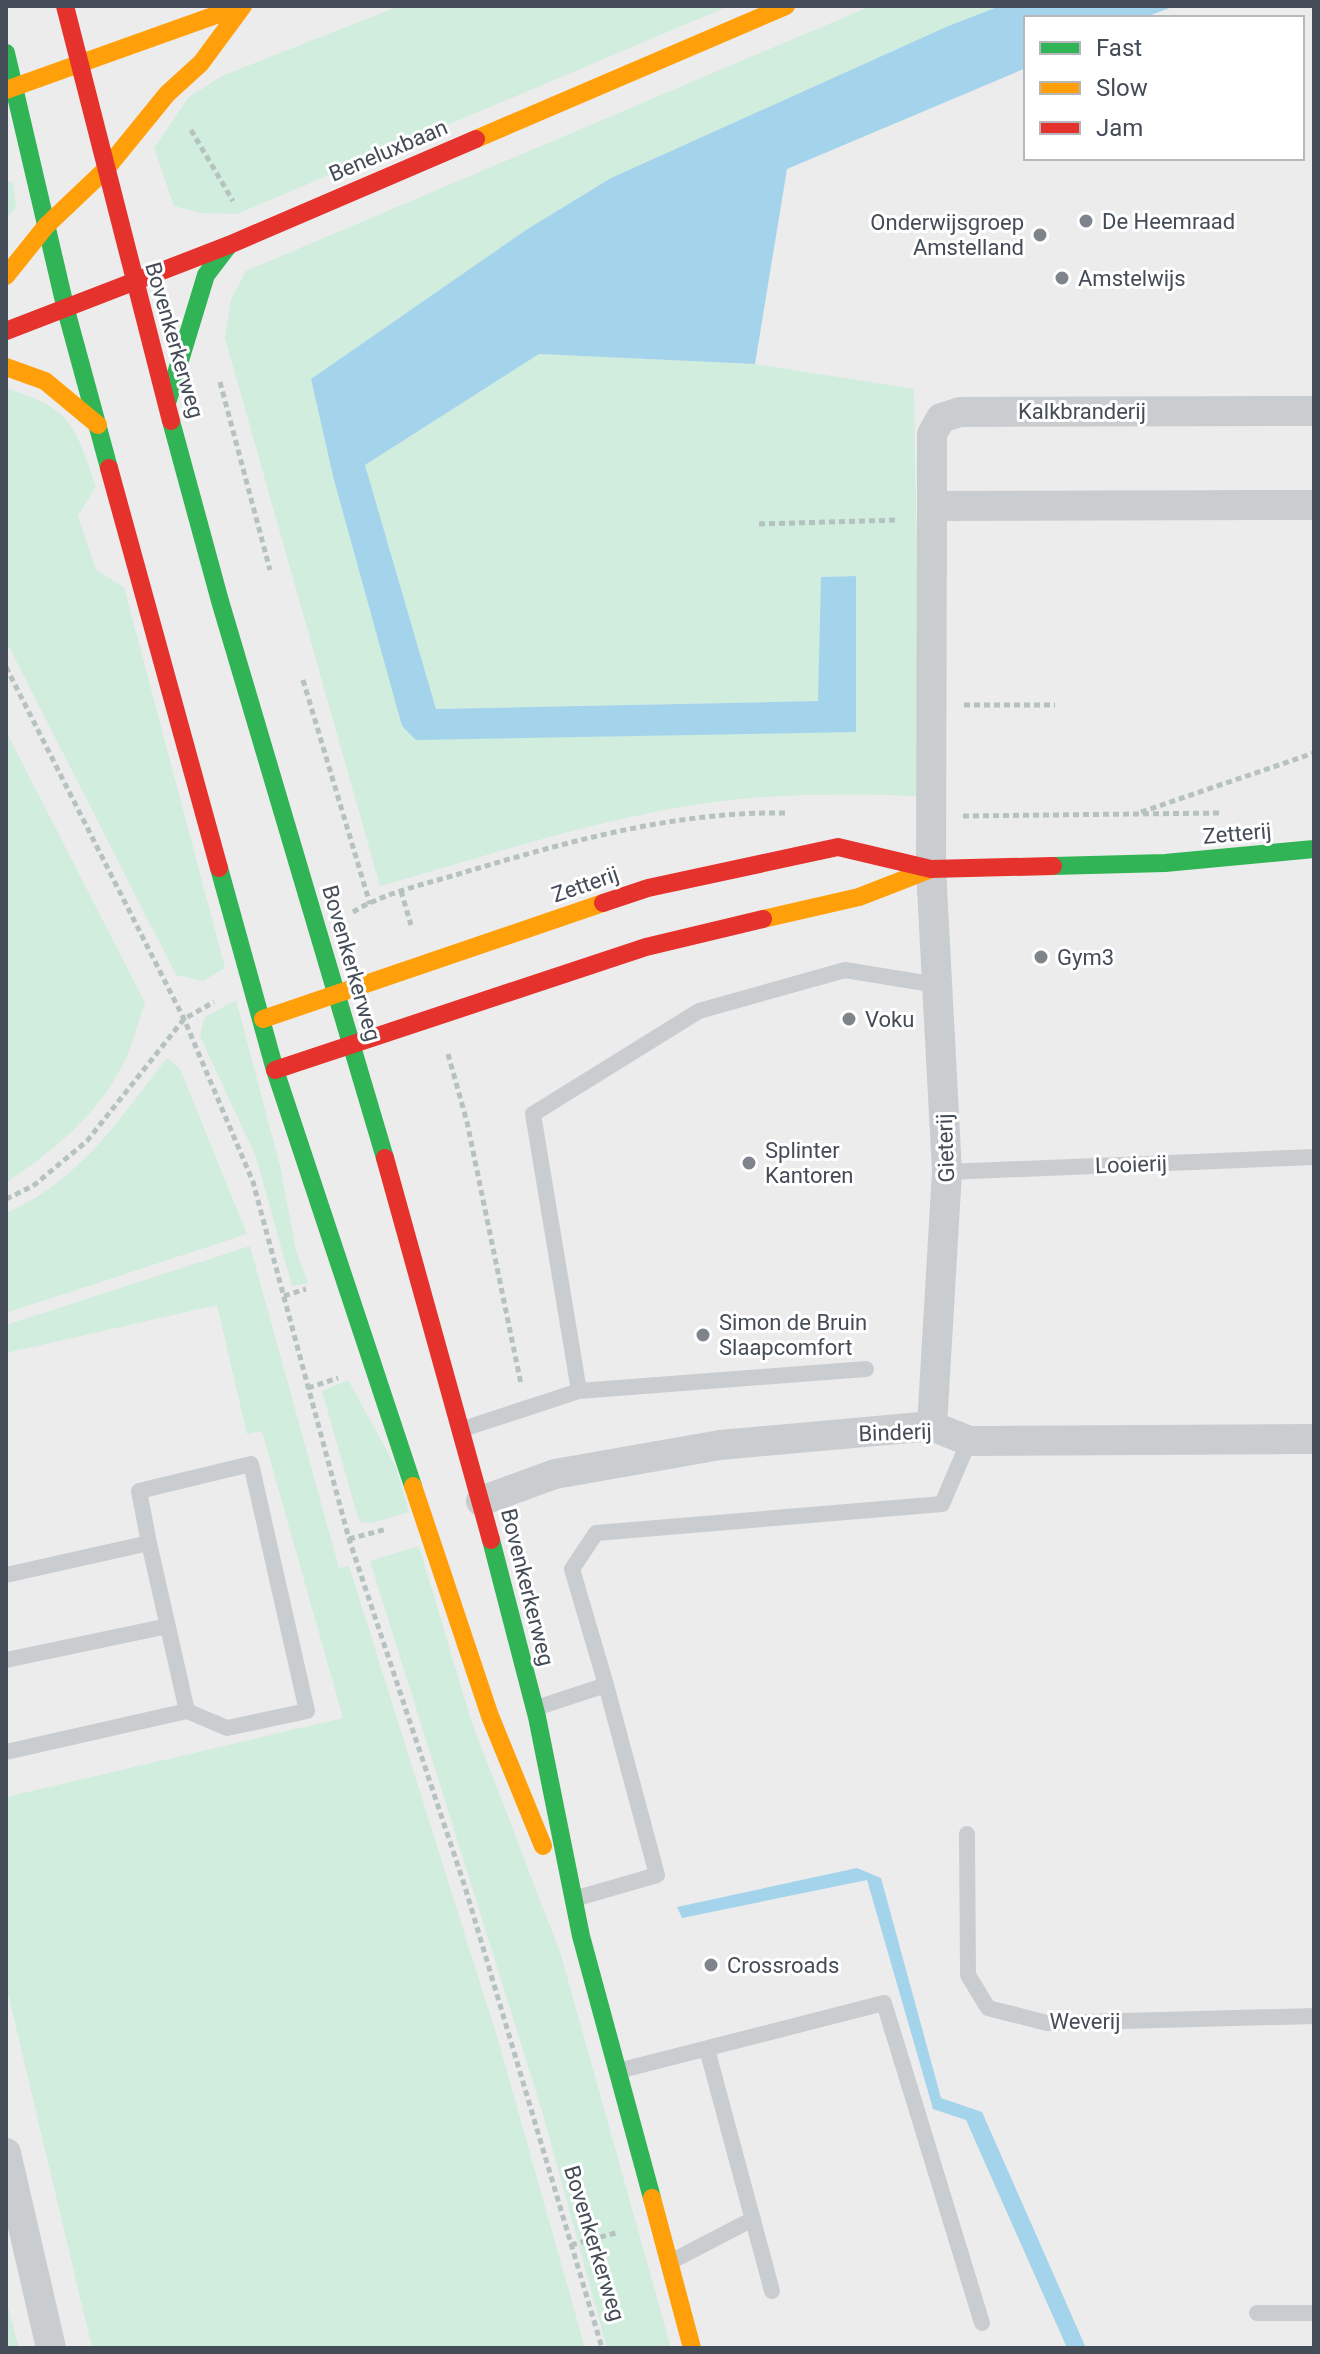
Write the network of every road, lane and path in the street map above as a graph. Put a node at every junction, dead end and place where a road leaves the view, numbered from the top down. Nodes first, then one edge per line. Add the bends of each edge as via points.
1 (65, 6) edge
2 (242, 6) edge
3 (786, 6) edge
4 (6, 53) edge
5 (82, 64) junction
6 (10, 88) edge
7 (106, 169) junction
8 (46, 226) junction
9 (229, 245) junction
10 (6, 276) edge
11 (133, 283) junction
12 (66, 310) junction
13 (6, 331) edge
14 (6, 367) edge
15 (168, 400) junction
16 (1314, 411) edge
17 (98, 425) junction
18 (1314, 505) edge
19 (932, 513) junction
20 (759, 524) dead end
21 (6, 667) edge
22 (303, 680) dead end
23 (931, 705) junction
24 (1055, 705) dead end
25 (1314, 753) edge
26 (789, 813) dead end
27 (1225, 813) dead end
28 (1136, 814) junction
29 (930, 817) junction
30 (1314, 849) edge
31 (1165, 863) junction
32 (931, 869) junction
33 (1299, 870) dead end
34 (370, 904) junction
35 (319, 933) junction
36 (252, 975) junction
37 (937, 985) junction
38 (337, 993) junction
39 (184, 1019) junction
40 (263, 1019) junction
41 (351, 1047) junction
42 (275, 1070) junction
43 (467, 1122) dead end
44 (1314, 1157) edge
45 (947, 1172) junction
46 (6, 1199) edge
47 (306, 1289) dead end
48 (284, 1296) junction
49 (866, 1369) dead end
50 (343, 1377) dead end
51 (308, 1388) junction
52 (579, 1391) junction
53 (526, 1408) junction
54 (932, 1426) junction
55 (461, 1429) junction
56 (1314, 1439) edge
57 (969, 1441) junction
58 (481, 1501) junction
59 (149, 1543) junction
60 (6, 1575) edge
61 (168, 1626) junction
62 (6, 1660) edge
63 (606, 1685) junction
64 (535, 1708) junction
65 (187, 1711) junction
66 (6, 1752) edge
67 (967, 1834) dead end
68 (574, 1899) junction
69 (581, 1936) junction
70 (1314, 2016) edge
71 (707, 2049) junction
72 (618, 2071) junction
73 (6, 2153) edge
74 (11, 2205) edge
75 (753, 2219) junction
76 (671, 2262) junction
77 (772, 2291) dead end
78 (1257, 2313) dead end
79 (1314, 2313) edge
80 (982, 2323) dead end
81 (51, 2348) edge
82 (602, 2348) edge
83 (692, 2348) edge

1 - 5 main road, Bovenkerkerweg
2 - 5 main road
2 - 7 main road via 201,63 167,94
3 - 9 main road, Beneluxbaan
4 - 6 main road, Bovenkerkerweg
5 - 6 main road
5 - 7 main road, Bovenkerkerweg
6 - 8 main road, Bovenkerkerweg
7 - 8 main road
7 - 11 main road, Bovenkerkerweg
8 - 10 main road
8 - 12 main road, Bovenkerkerweg
9 - 11 main road, Beneluxbaan
9 - 15 main road via 206,275
11 - 12 main road, Beneluxbaan
11 - 15 main road, Bovenkerkerweg
12 - 13 main road, Beneluxbaan
12 - 17 main road, Bovenkerkerweg
14 - 17 main road via 65,393
15 - 35 main road, Bovenkerkerweg via 224,615
16 - 19 street, Kalkbranderij via 960,412 941,418 932,434
17 - 36 main road, Bovenkerkerweg
18 - 19 street
19 - 20 path
19 - 23 street, Kalkbranderij
21 - 39 path, Bovenkerkerweg
22 - 34 path
23 - 24 path
23 - 29 street, Kalkbranderij
25 - 28 path
26 - 34 path via 627,828
27 - 28 path
28 - 29 path
29 - 32 street, Kalkbranderij
30 - 31 main road, Zetterij
31 - 32 main road, Zetterij
31 - 33 main road, Zetterij
32 - 37 street, Gieterij
32 - 38 main road, Zetterij via 838,847 823,850 648,888
32 - 41 main road, Zetterij via 859,897 646,947
34 - 35 path
35 - 38 main road, Bovenkerkerweg
36 - 39 path
36 - 40 main road, Bovenkerkerweg
37 - 45 street, Gieterij
37 - 52 lane via 845,970 699,1011 533,1114
38 - 40 main road, Zetterij
38 - 41 main road, Bovenkerkerweg
39 - 46 path via 87,1141 33,1186
39 - 48 path, Bovenkerkerweg via 253,1182
40 - 42 main road, Bovenkerkerweg
41 - 42 main road, Zetterij
41 - 55 main road, Bovenkerkerweg
42 - 69 main road, Bovenkerkerweg via 490,1716
43 - 53 path
44 - 45 lane, Looierij
45 - 54 street, Gieterij
47 - 48 path
48 - 51 path, Bovenkerkerweg
49 - 52 lane
50 - 51 path
51 - 82 path, Bovenkerkerweg via 349,1539 465,1887
52 - 53 lane
53 - 55 lane
54 - 57 street, Binderij
54 - 58 street, Binderij via 720,1445 555,1474
55 - 58 main road, Bovenkerkerweg
56 - 57 street, Binderij
57 - 63 lane via 942,1504 596,1533 572,1569
58 - 64 main road, Bovenkerkerweg
59 - 60 lane
59 - 61 lane
59 - 65 lane via 139,1491 251,1464 307,1711 227,1728
61 - 62 lane
61 - 65 lane
63 - 64 lane
63 - 68 lane via 657,1875
64 - 68 main road, Bovenkerkerweg
65 - 66 lane
67 - 70 lane, Weverij via 968,1975 988,2008 1047,2023
68 - 69 main road, Bovenkerkerweg
69 - 72 main road, Bovenkerkerweg
71 - 72 lane
71 - 75 lane
71 - 80 lane via 884,2003
72 - 76 main road, Bovenkerkerweg
73 - 74 street
74 - 81 street
75 - 76 lane
75 - 77 lane
76 - 83 main road, Bovenkerkerweg
78 - 79 lane

